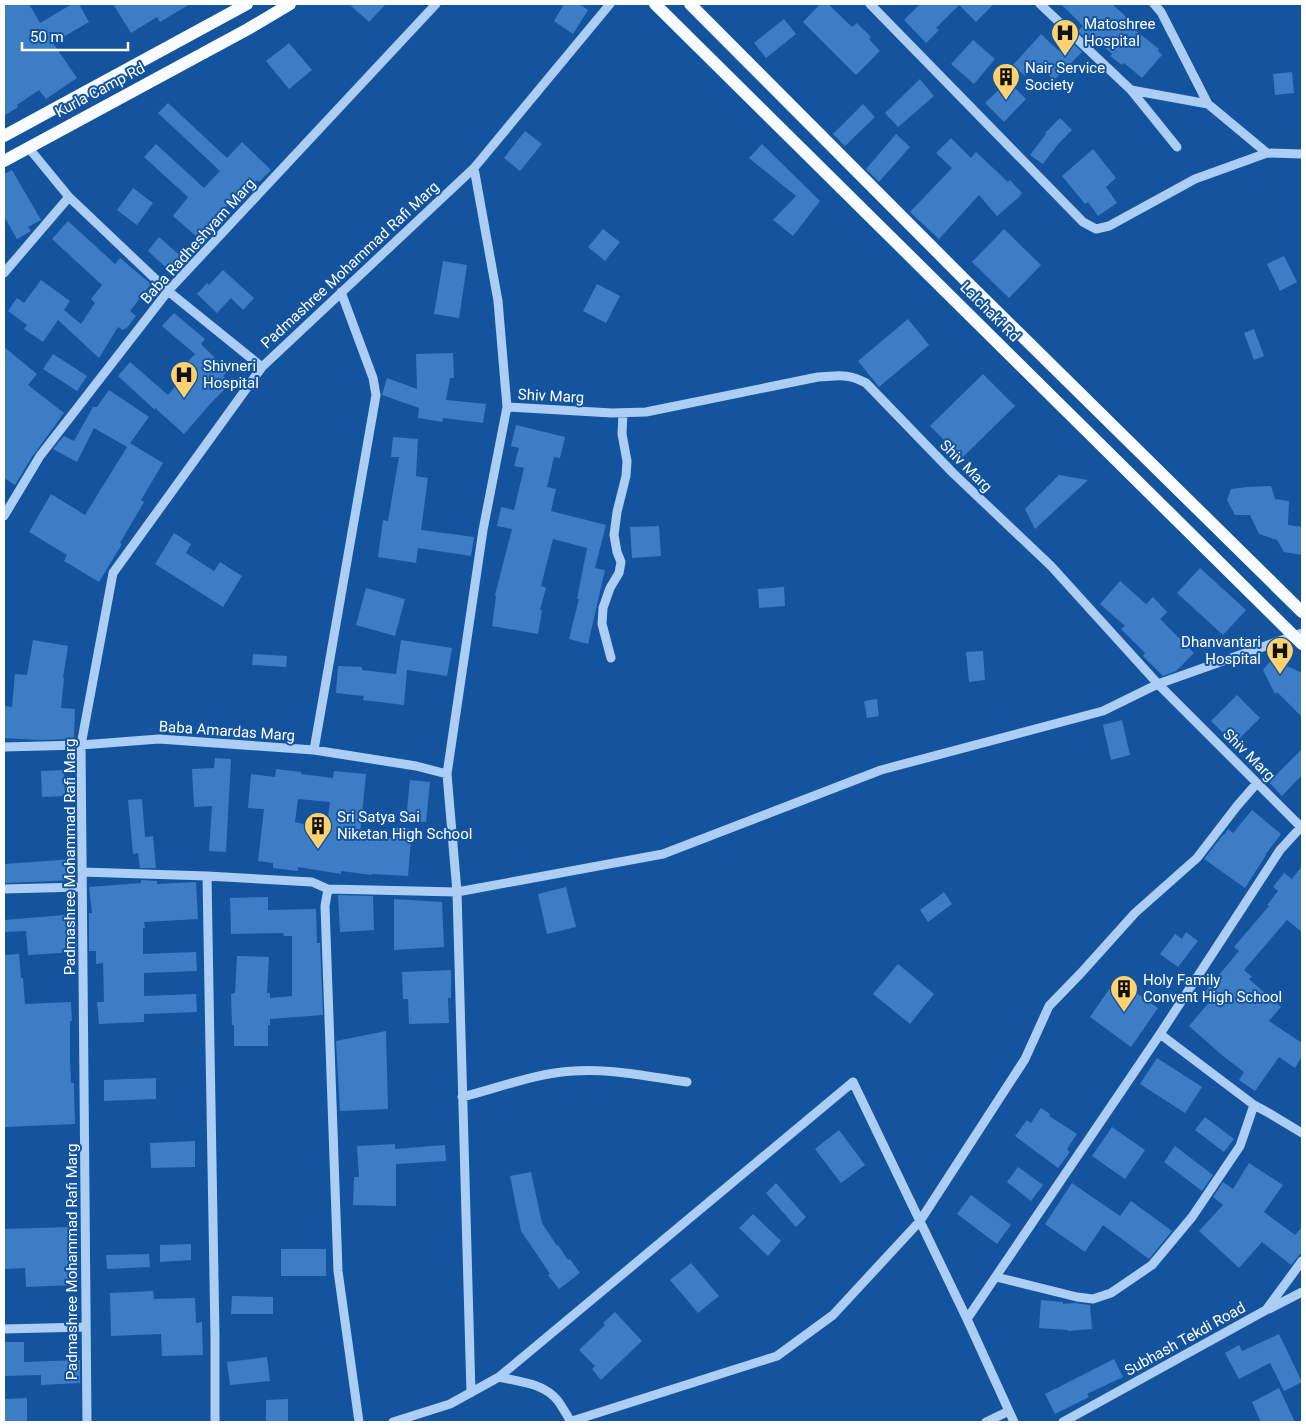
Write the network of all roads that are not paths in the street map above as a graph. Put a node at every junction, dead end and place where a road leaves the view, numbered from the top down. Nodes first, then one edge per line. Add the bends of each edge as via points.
1 (247, 4) edge
2 (290, 4) edge
3 (436, 4) edge
4 (610, 4) edge
5 (655, 4) edge
6 (690, 4) edge
7 (870, 4) edge
8 (1040, 4) edge
9 (1154, 4) edge
10 (1162, 8) edge
11 (1131, 90) junction
12 (1208, 104) junction
13 (4, 136) edge
14 (28, 148) junction
15 (1177, 148) dead end
16 (1266, 153) junction
17 (1302, 154) edge
18 (4, 161) edge
19 (474, 168) junction
20 (853, 168) junction
21 (835, 181) junction
22 (69, 197) junction
23 (4, 273) edge
24 (964, 279) junction
25 (168, 291) junction
26 (341, 292) junction
27 (947, 292) junction
28 (262, 367) junction
29 (507, 407) junction
30 (623, 413) junction
31 (4, 516) edge
32 (1302, 612) edge
33 (1299, 638) edge
34 (611, 658) dead end
35 (1158, 684) junction
36 (81, 745) junction
37 (4, 748) edge
38 (314, 750) junction
39 (447, 774) junction
40 (1258, 783) junction
41 (1302, 827) edge
42 (82, 872) junction
43 (207, 876) junction
44 (82, 886) junction
45 (4, 889) edge
46 (328, 889) junction
47 (457, 892) junction
48 (1160, 1034) junction
49 (688, 1082) dead end
50 (462, 1097) junction
51 (1254, 1105) junction
52 (1302, 1133) edge
53 (920, 1221) junction
54 (1302, 1261) edge
55 (996, 1277) junction
56 (1302, 1292) edge
57 (1266, 1310) junction
58 (967, 1320) junction
59 (86, 1327) junction
60 (4, 1330) edge
61 (499, 1377) junction
62 (471, 1393) junction
63 (1009, 1411) junction
64 (87, 1422) edge
65 (215, 1422) edge
66 (359, 1422) edge
67 (393, 1422) edge
68 (570, 1422) edge
69 (986, 1422) edge
70 (1014, 1422) edge
71 (1064, 1422) edge

1 - 13 main road, Kurla Camp Rd
2 - 14 main road, Kurla Camp Rd via 248,30
3 - 25 street, Baba Radheshyam Marg
4 - 19 street, Padmashree Mohammad Rafi Marg
5 - 21 main road, Lalchaki Rd
6 - 20 main road, Lalchaki Rd
7 - 16 street via 1083,222 1096,228 1109,226 1195,179
8 - 11 street
9 - 10 street
10 - 12 street
11 - 12 street
11 - 15 street
12 - 16 street
14 - 18 main road, Kurla Camp Rd
14 - 22 street
16 - 17 street
19 - 26 street, Padmashree Mohammad Rafi Marg
19 - 29 street via 498,302
20 - 21 main road
20 - 24 main road, Lalchaki Rd
21 - 27 main road, Lalchaki Rd
22 - 23 street
22 - 25 street
24 - 27 main road
24 - 32 main road, Lalchaki Rd
25 - 28 street
25 - 31 street, Baba Radheshyam Marg via 40,456
26 - 28 street, Padmashree Mohammad Rafi Marg
26 - 38 street via 374,378 376,395
27 - 33 main road, Lalchaki Rd
28 - 36 street, Padmashree Mohammad Rafi Marg via 113,573
29 - 30 street, Shiv Marg
29 - 39 street via 483,530
30 - 34 street via 626,476 614,534 621,562 603,608 602,624
30 - 35 street, Shiv Marg via 646,412 818,377 845,375 866,383 954,474 1051,566
33 - 35 street
35 - 40 street, Shiv Marg
35 - 47 street via 1103,711 881,770 662,854
36 - 37 street, Baba Amardas Marg
36 - 38 street, Baba Amardas Marg via 158,739
36 - 42 street, Padmashree Mohammad Rafi Marg
38 - 39 street, Baba Amardas Marg
39 - 47 street
40 - 41 street, Shiv Marg
40 - 53 street via 1197,858 1135,913 1049,1006 1025,1059
41 - 48 street via 1280,850
42 - 43 street
42 - 44 street, Padmashree Mohammad Rafi Marg
43 - 46 street via 312,882
43 - 65 street
44 - 45 street
44 - 59 street, Padmashree Mohammad Rafi Marg
46 - 47 street
46 - 66 street via 338,1271
47 - 50 street
48 - 51 street
48 - 55 street
49 - 50 street via 604,1070 573,1071 547,1074
50 - 62 street
51 - 52 street
51 - 55 street via 1240,1146 1192,1217 1152,1265 1111,1293 1093,1298 1077,1297
53 - 58 street
53 - 61 street via 853,1082
53 - 68 street via 833,1315 777,1356
54 - 57 street, Subhash Tekdi Road
55 - 58 street
56 - 57 street
57 - 71 street, Subhash Tekdi Road
58 - 63 street
59 - 60 street
59 - 64 street, Padmashree Mohammad Rafi Marg
61 - 62 street
61 - 68 street via 541,1387 558,1401
62 - 67 street via 450,1404
63 - 69 street
63 - 70 street

